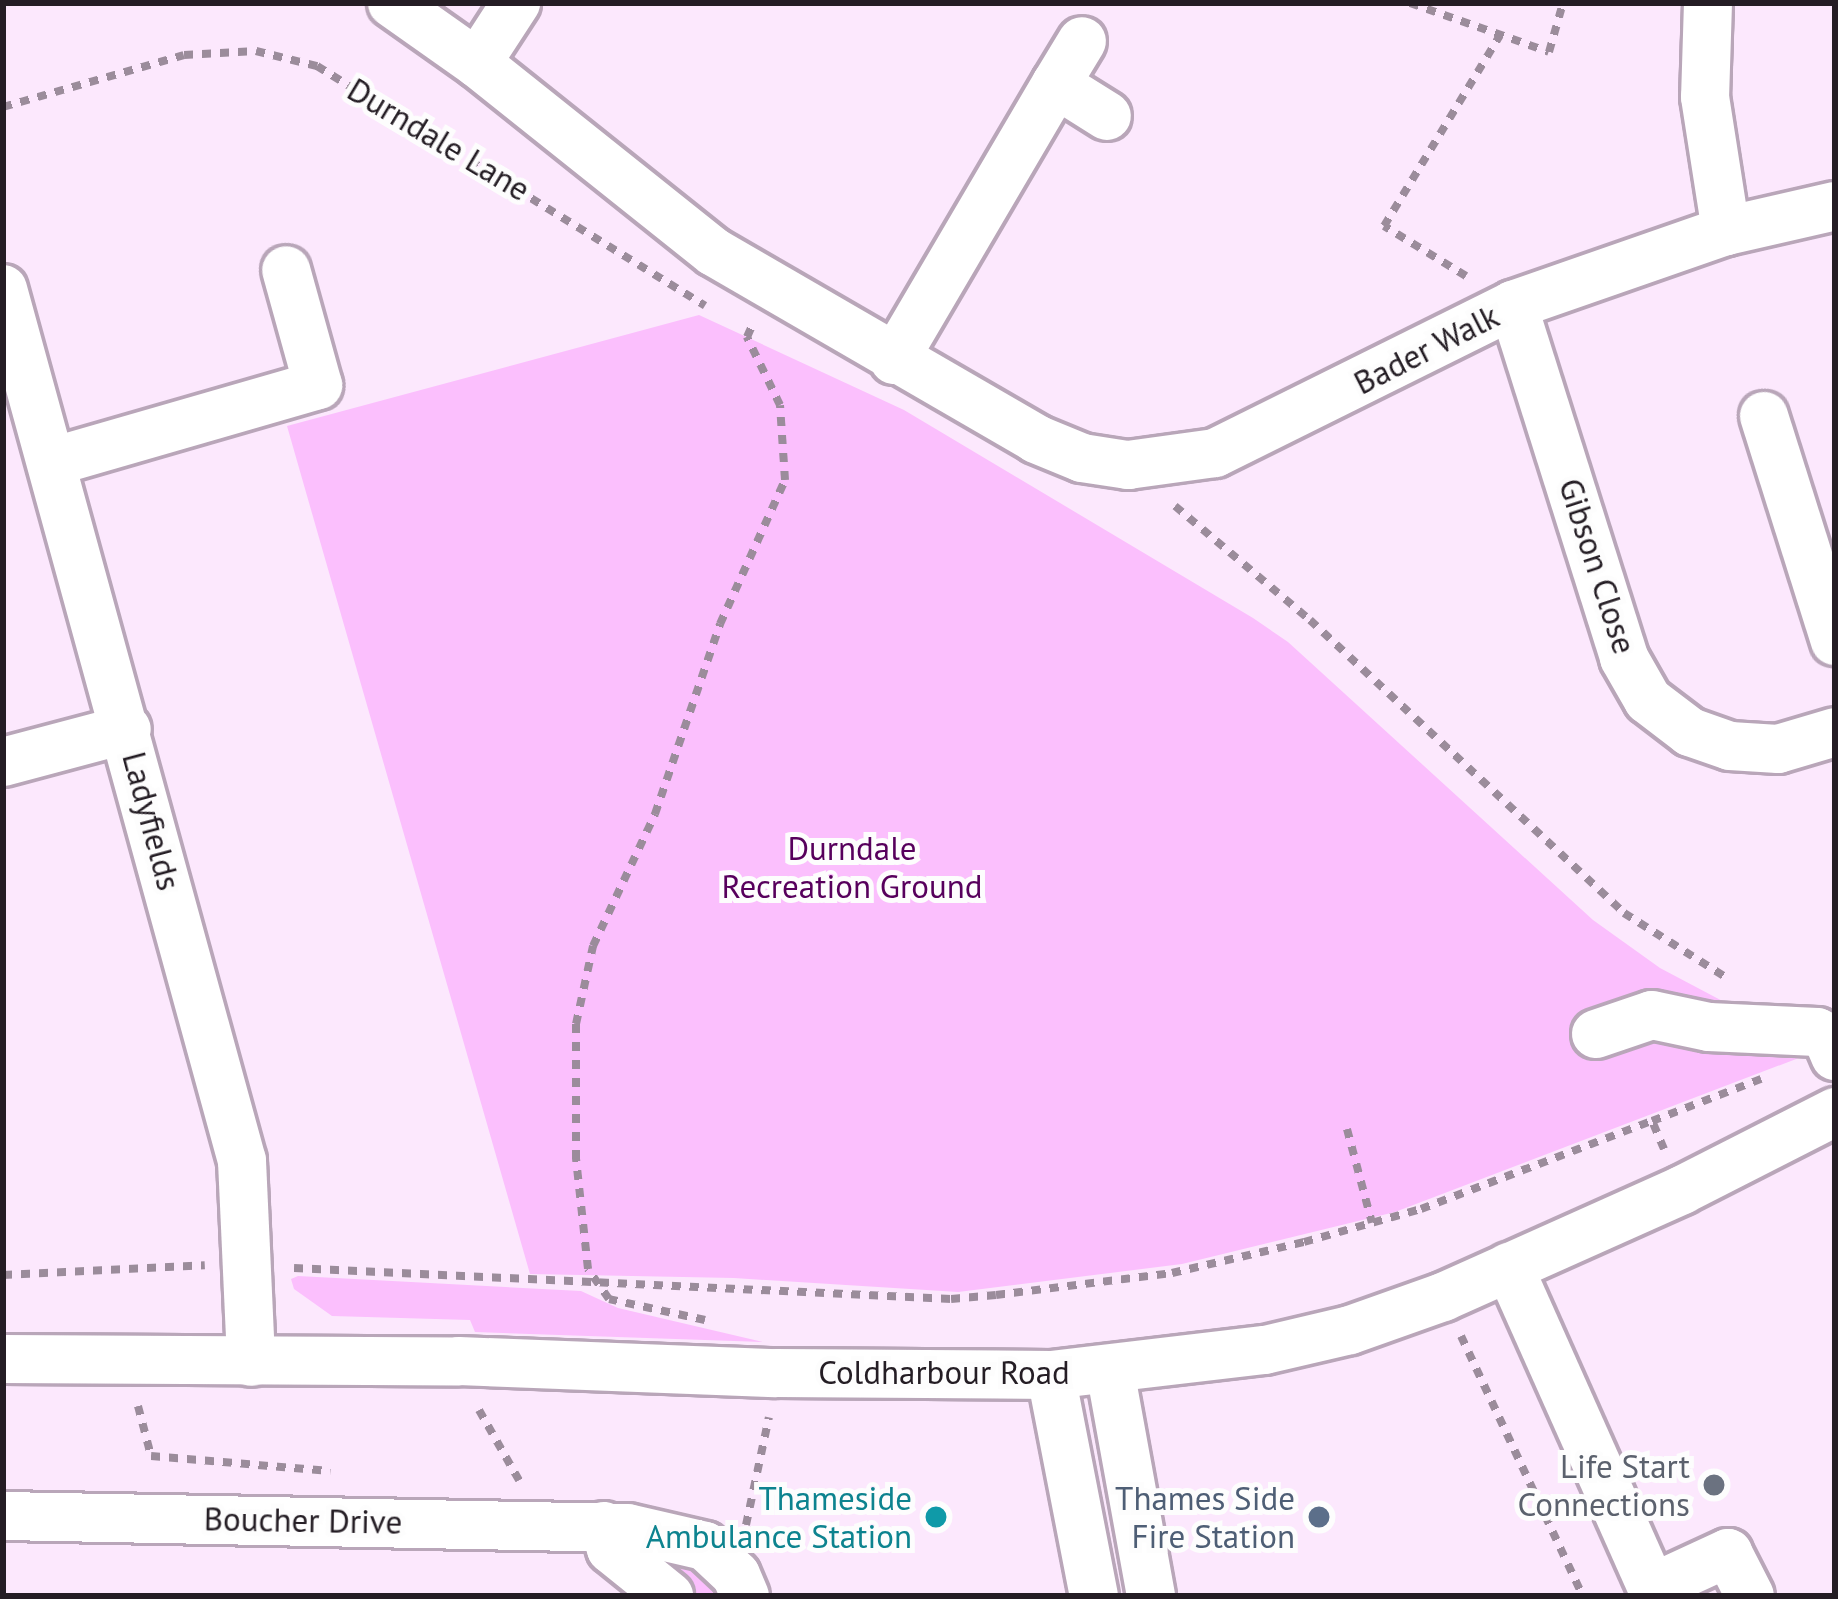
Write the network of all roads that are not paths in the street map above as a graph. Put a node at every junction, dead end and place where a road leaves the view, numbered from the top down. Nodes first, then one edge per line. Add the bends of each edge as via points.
1 (392, 3) edge
2 (515, 3) edge
3 (1708, 3) edge
4 (1082, 41) dead end
5 (477, 63) junction
6 (1056, 84) junction
7 (1107, 116) dead end
8 (1835, 206) edge
9 (1726, 231) junction
10 (286, 270) dead end
11 (1514, 305) junction
12 (6, 310) edge
13 (894, 360) junction
14 (1764, 416) dead end
15 (52, 462) junction
16 (1835, 641) edge
17 (127, 729) junction
18 (1835, 732) edge
19 (3, 761) edge
20 (1596, 1034) dead end
21 (1834, 1053) edge
22 (1835, 1112) edge
23 (1509, 1267) junction
24 (3, 1359) edge
25 (251, 1362) junction
26 (1111, 1370) junction
27 (1051, 1375) junction
28 (3, 1516) edge
29 (604, 1526) junction
30 (669, 1596) edge
31 (745, 1596) edge
32 (1094, 1596) edge
33 (1151, 1596) edge
34 (1750, 1596) edge

1 - 5 street
2 - 5 street
3 - 9 street via 1705,97
4 - 6 street
5 - 13 street via 714,252
6 - 7 street
6 - 13 street
8 - 9 street, Bader Walk
9 - 11 street, Bader Walk
10 - 15 street via 318,385
11 - 13 street, Bader Walk via 1215,453 1128,466 1036,439
11 - 18 street, Gibson Close via 1624,658 1648,700 1690,731 1730,746 1778,749
12 - 15 street, Ladyfields
14 - 16 street
15 - 17 street, Ladyfields
17 - 19 street
17 - 25 street, Ladyfields via 242,1161
20 - 21 street via 1652,1015 1709,1027 1817,1032
22 - 23 street, Coldharbour Road
23 - 26 street, Coldharbour Road via 1350,1330
23 - 34 street via 1652,1588 1728,1553
24 - 25 street, Coldharbour Road
25 - 27 street, Coldharbour Road
26 - 27 street, Coldharbour Road
26 - 33 street
27 - 32 street
28 - 29 street, Boucher Drive
29 - 30 street via 611,1549
29 - 31 street, Boucher Drive via 705,1546 736,1575

